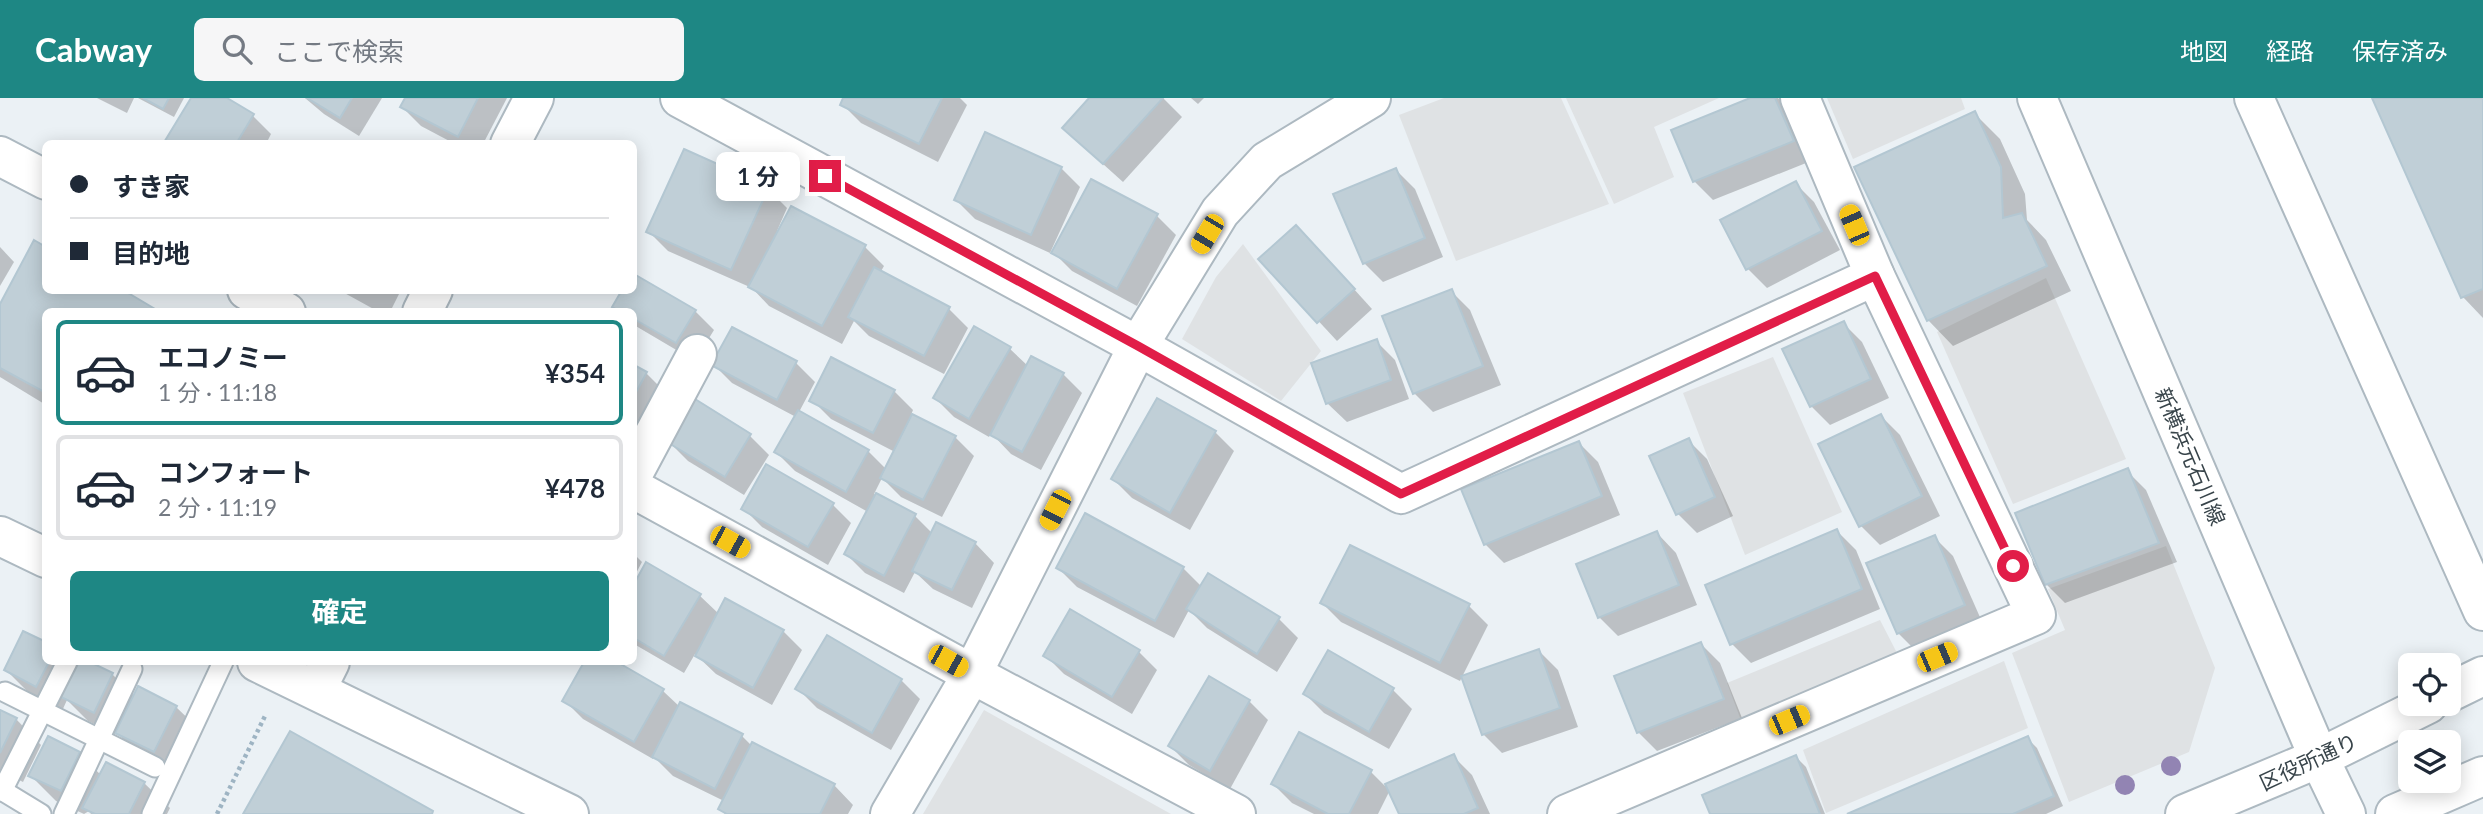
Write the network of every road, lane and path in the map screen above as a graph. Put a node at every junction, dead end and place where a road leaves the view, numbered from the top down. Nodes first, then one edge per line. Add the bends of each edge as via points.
1 (534, 98) edge
2 (680, 98) edge
3 (1371, 98) edge
4 (1800, 98) edge
5 (2037, 98) edge
6 (2254, 98) edge
7 (512, 140) edge
8 (0, 156) edge
9 (42, 178) edge
10 (1875, 276) junction
11 (254, 294) edge
12 (279, 308) edge
13 (1138, 346) junction
14 (697, 354) dead end
15 (637, 466) edge
16 (637, 491) edge
17 (0, 536) edge
18 (42, 556) edge
19 (2483, 611) edge
20 (65, 665) edge
21 (222, 665) edge
22 (132, 669) dead end
23 (297, 672) edge
24 (972, 674) junction
25 (2483, 676) edge
26 (2461, 687) edge
27 (5, 692) dead end
28 (42, 710) junction
29 (2404, 716) edge
30 (99, 740) junction
31 (2319, 758) junction
32 (155, 767) dead end
33 (2483, 776) edge
34 (1, 790) edge
35 (41, 814) edge
36 (64, 814) edge
37 (152, 814) edge
38 (217, 814) edge
39 (569, 814) edge
40 (890, 814) edge
41 (1236, 814) edge
42 (1566, 814) edge
43 (2185, 814) edge
44 (2346, 814) edge
45 (2395, 814) edge

1 - 7 street
2 - 13 street
3 - 13 street via 1267,161 1220,212
4 - 10 street
5 - 31 street, 新横浜元石川線
6 - 19 street
8 - 9 street
10 - 13 street via 1401,494
10 - 42 street via 2036,615
11 - 12 street
13 - 24 street
14 - 15 street
16 - 24 street
17 - 18 street
20 - 28 lane
21 - 37 lane
22 - 30 lane
23 - 38 path
23 - 39 street
24 - 40 street
24 - 41 street
25 - 26 street
27 - 28 lane
28 - 30 lane
28 - 34 lane
29 - 31 street, 区役所通り
30 - 32 lane
30 - 36 lane
31 - 43 street, 区役所通り
31 - 44 street, 新横浜元石川線
33 - 45 street
34 - 35 lane

